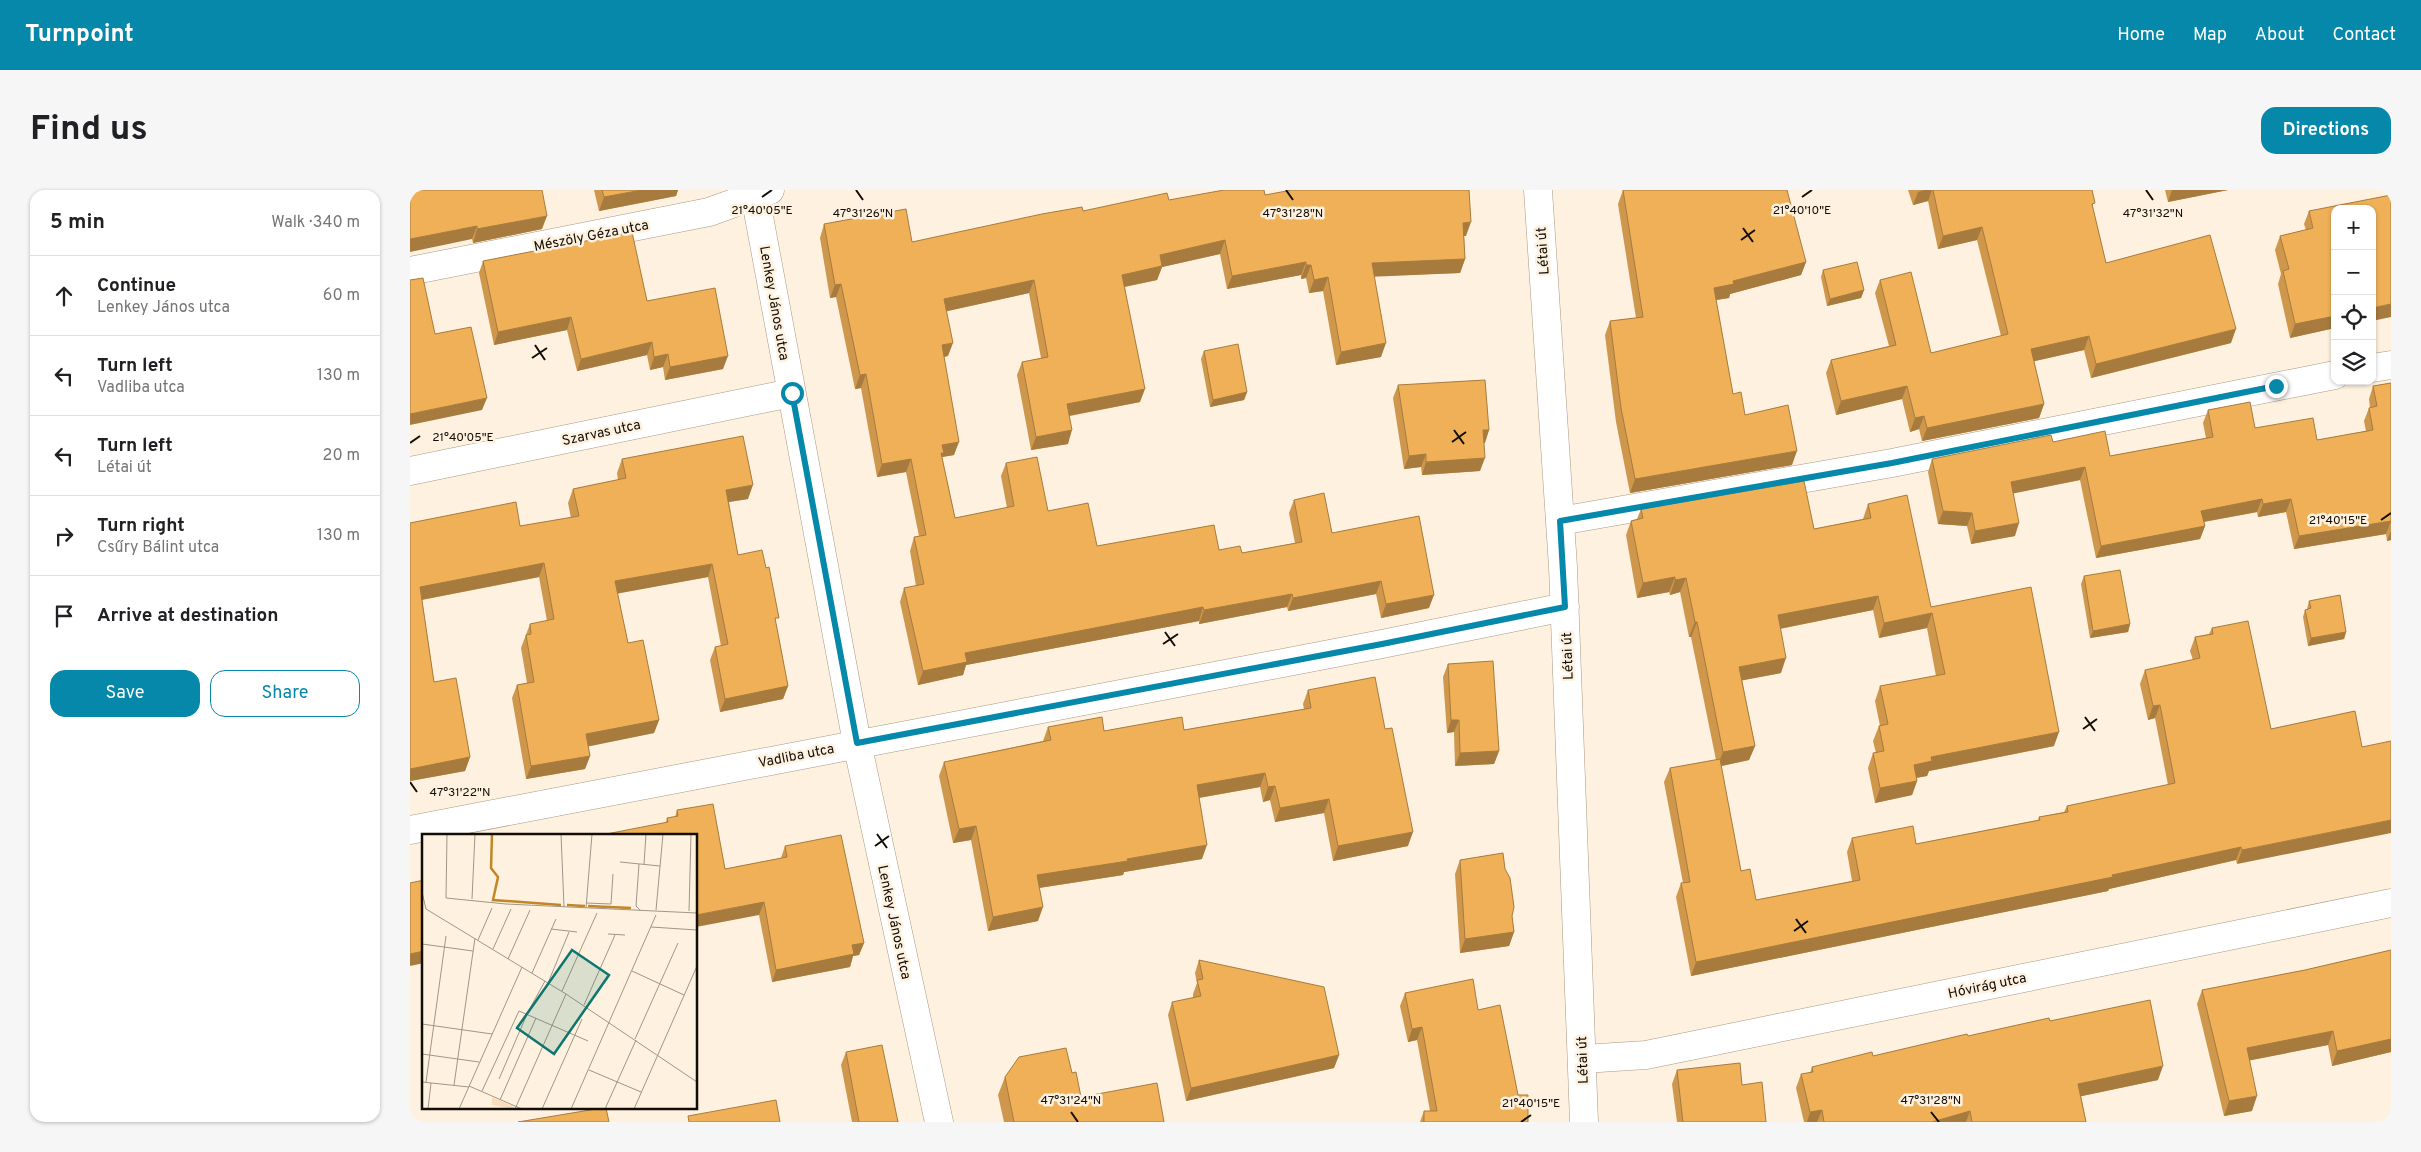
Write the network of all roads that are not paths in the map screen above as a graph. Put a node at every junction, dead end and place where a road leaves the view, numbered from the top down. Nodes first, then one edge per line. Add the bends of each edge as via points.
1 (1538, 190) edge
2 (760, 191) edge
3 (410, 271) edge
4 (2391, 365) edge
5 (2376, 367) edge
6 (2331, 376) edge
7 (792, 393) junction
8 (410, 471) edge
9 (1560, 521) junction
10 (1565, 607) junction
11 (857, 743) junction
12 (410, 830) edge
13 (2391, 903) edge
14 (1582, 1060) junction
15 (939, 1122) edge
16 (1584, 1122) edge

1 - 9 street, Létai út
2 - 3 street, Mészöly Géza utca via 709,212
2 - 7 street, Lenkey János utca
4 - 5 street
6 - 9 street via 1892,463
7 - 8 street, Szarvas utca
7 - 11 street, Lenkey János utca
9 - 10 street, Létai út
10 - 11 street, Vadliba utca
10 - 14 street, Létai út
11 - 12 street, Vadliba utca
11 - 15 street, Lenkey János utca
13 - 14 street, Hóvirág utca via 1646,1055
14 - 16 street, Létai út

